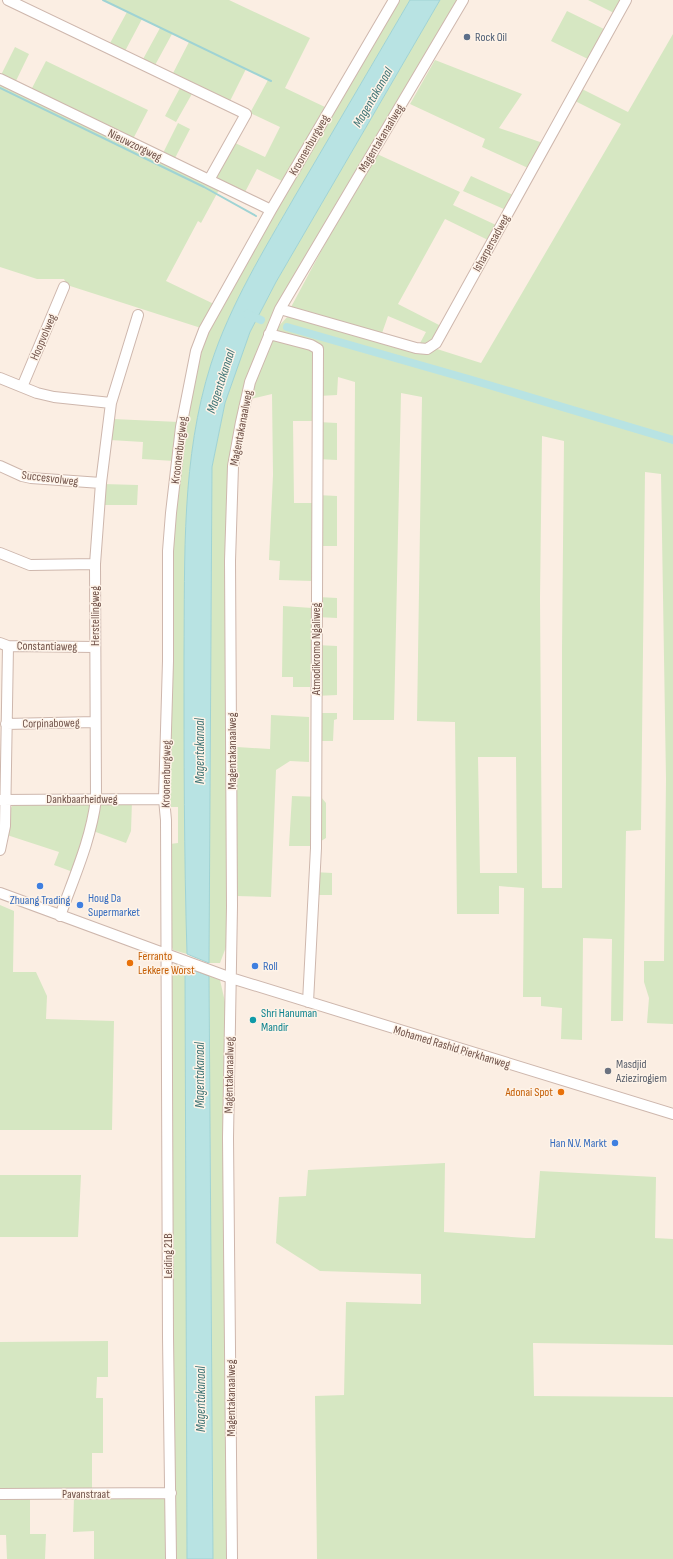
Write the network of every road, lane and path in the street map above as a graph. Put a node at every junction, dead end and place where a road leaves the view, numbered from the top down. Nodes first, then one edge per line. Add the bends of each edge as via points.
1 (8, 0) edge
2 (394, 0) edge
3 (463, 0) edge
4 (626, 0) edge
5 (0, 80) edge
6 (209, 180) junction
7 (271, 210) junction
8 (64, 287) dead end
9 (280, 309) junction
10 (138, 315) dead end
11 (269, 334) junction
12 (0, 378) edge
13 (22, 387) junction
14 (111, 403) junction
15 (0, 466) edge
16 (101, 483) junction
17 (0, 553) edge
18 (95, 564) junction
19 (4, 644) edge
20 (95, 647) junction
21 (95, 722) junction
22 (6, 724) junction
23 (96, 799) junction
24 (164, 799) junction
25 (3, 800) edge
26 (0, 850) edge
27 (0, 893) edge
28 (60, 916) junction
29 (167, 954) junction
30 (231, 978) junction
31 (308, 1002) junction
32 (673, 1114) edge
33 (171, 1493) junction
34 (0, 1494) edge
35 (171, 1559) edge
36 (232, 1559) edge

1 - 6 street via 246,114
2 - 7 street, Kroonenburgweg
3 - 9 street, Magentakanaalweg
4 - 9 street, Isharpersadweg via 436,343 427,349 416,348
5 - 6 street, Nieuwzorgweg
6 - 7 street, Nieuwzorgweg
7 - 24 street, Kroonenburgweg via 204,330 189,381 181,427 168,551 168,696
8 - 13 street, Hoopvolweg
9 - 11 street, Magentakanaalweg
10 - 14 street, Herstellingweg
11 - 30 street, Magentakanaalweg via 250,382 233,466 230,562
11 - 31 street, Atmodikromo Ngaliweg via 311,345 318,350 316,848
12 - 13 street
13 - 14 street via 54,397
14 - 16 street, Herstellingweg
15 - 16 street, Succesvolweg via 26,477
16 - 18 street, Herstellingweg
17 - 18 street via 30,564
18 - 20 street, Herstellingweg
19 - 20 street, Constantiaweg
19 - 22 street
20 - 21 street, Herstellingweg
21 - 22 street, Corpinaboweg
21 - 23 street, Herstellingweg
22 - 25 street
23 - 24 street, Dankbaarheidweg
23 - 25 street, Dankbaarheidweg
23 - 28 street, Herstellingweg via 86,846
24 - 29 street, Kroonenburgweg
25 - 26 street via 5,826
27 - 28 street, Mohamed Rashid Pierkhanweg
28 - 29 street, Mohamed Rashid Pierkhanweg
29 - 30 street, Mohamed Rashid Pierkhanweg
29 - 33 street, Leiding 21B
30 - 31 street, Mohamed Rashid Pierkhanweg
30 - 36 street, Magentakanaalweg via 228,1146
31 - 32 street, Mohamed Rashid Pierkhanweg
33 - 34 street, Pavanstraat
33 - 35 street, Leiding 21B

